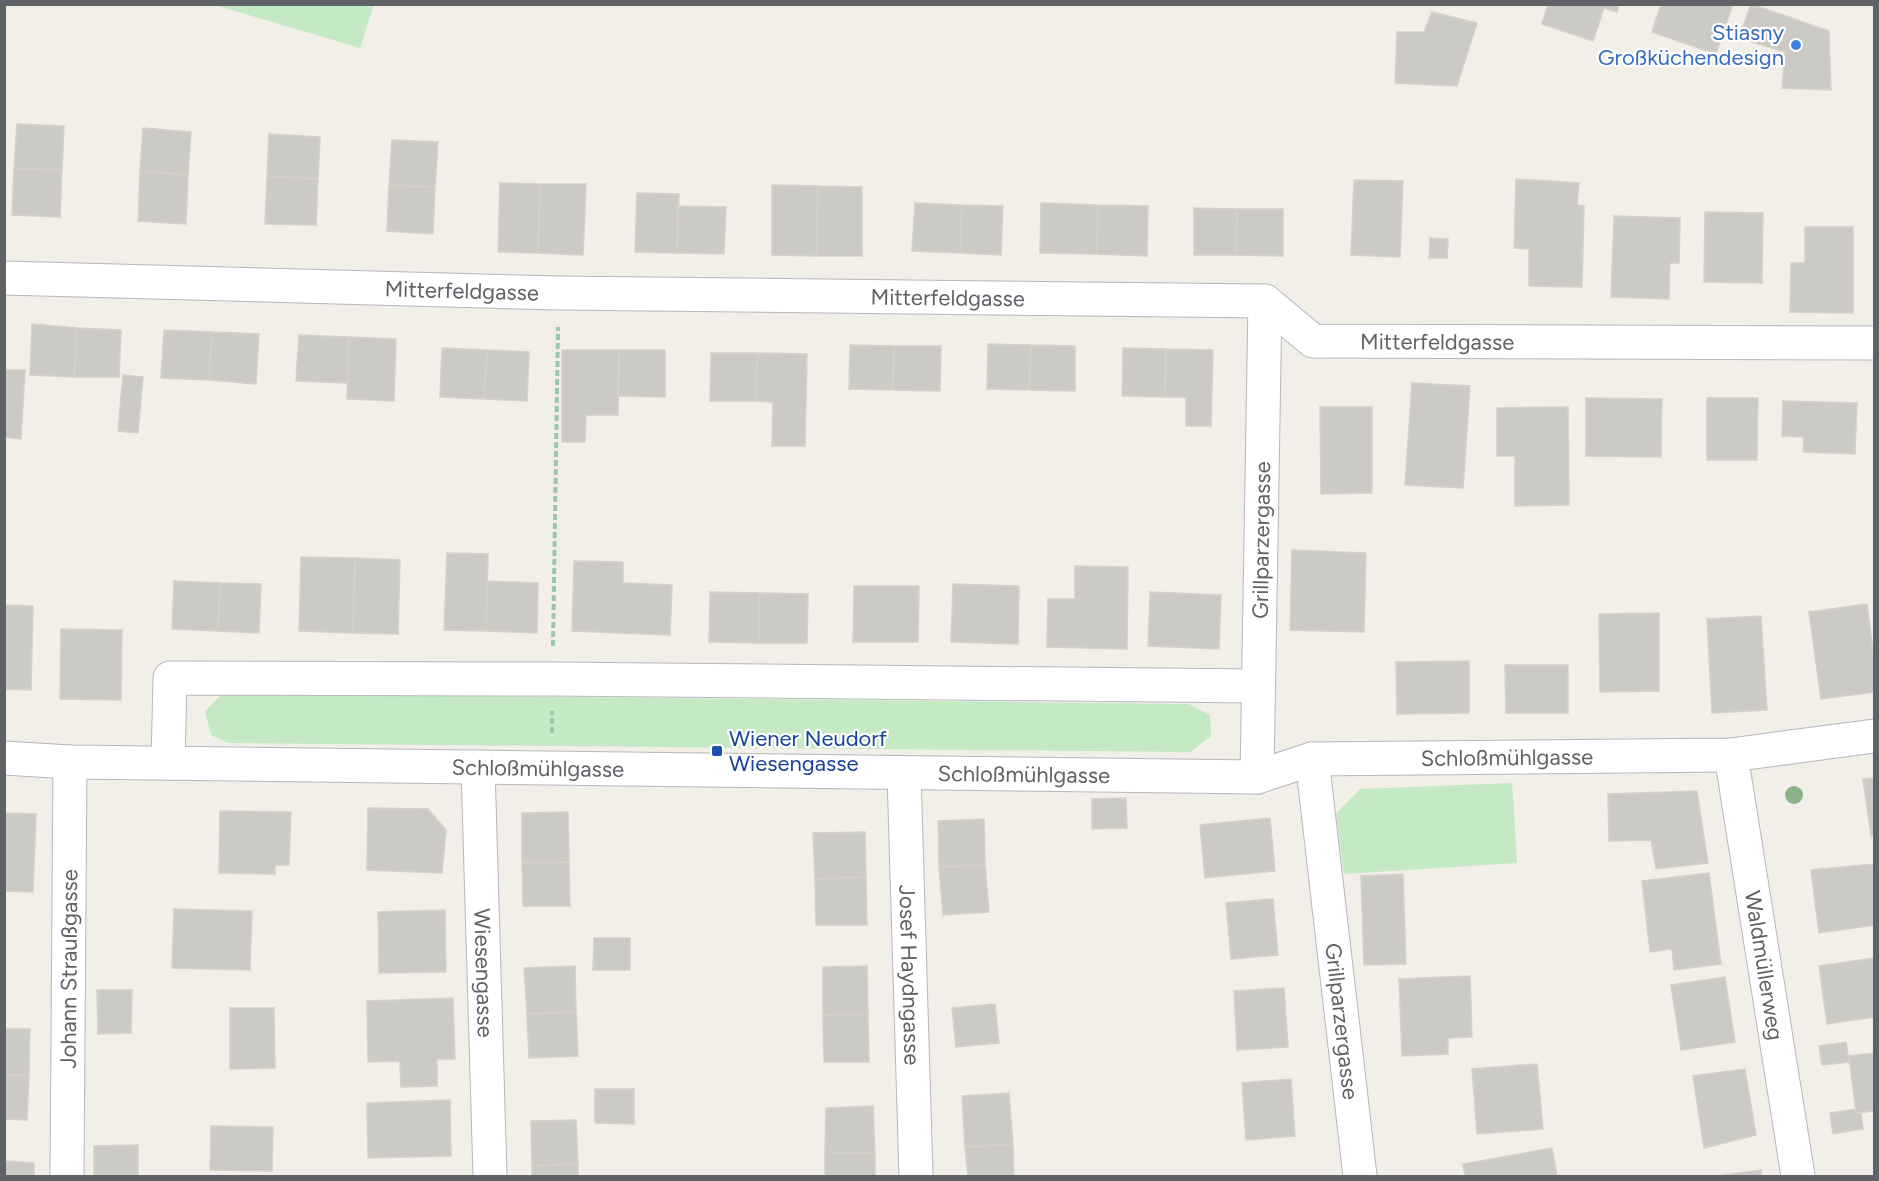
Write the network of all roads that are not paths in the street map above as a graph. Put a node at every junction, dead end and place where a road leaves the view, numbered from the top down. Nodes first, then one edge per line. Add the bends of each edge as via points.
1 (4, 278) edge
2 (1265, 301) junction
3 (1875, 343) edge
4 (1257, 686) junction
5 (1875, 736) edge
6 (1731, 755) junction
7 (4, 758) edge
8 (1312, 759) junction
9 (70, 762) junction
10 (168, 763) junction
11 (478, 767) junction
12 (904, 773) junction
13 (1257, 777) junction
14 (67, 1176) edge
15 (490, 1176) edge
16 (916, 1176) edge
17 (1360, 1176) edge
18 (1798, 1176) edge

1 - 2 street, Mitterfeldgasse via 558,293
2 - 3 street, Mitterfeldgasse via 1313,341
2 - 4 street, Grillparzergasse
4 - 10 street via 170,678
4 - 13 street, Grillparzergasse
5 - 6 street, Schloßmühlgasse
6 - 8 street, Schloßmühlgasse
6 - 18 street, Waldmüllerweg
7 - 9 street, Schloßmühlgasse
8 - 13 street, Schloßmühlgasse
8 - 17 street, Grillparzergasse
9 - 10 street, Schloßmühlgasse
9 - 14 street, Johann Straußgasse
10 - 11 street, Schloßmühlgasse
11 - 12 street, Schloßmühlgasse
11 - 15 street, Wiesengasse
12 - 13 street, Schloßmühlgasse
12 - 16 street, Josef Haydngasse

